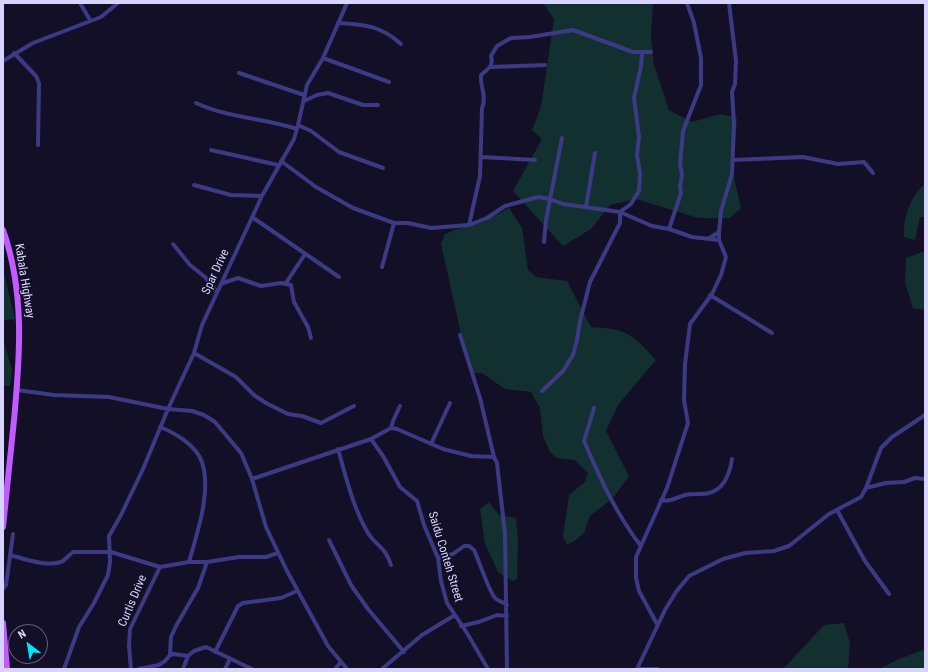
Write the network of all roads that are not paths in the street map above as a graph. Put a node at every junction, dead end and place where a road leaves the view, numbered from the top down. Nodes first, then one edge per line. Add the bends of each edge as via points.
1 (80, 3) edge
2 (118, 3) edge
3 (347, 3) edge
4 (687, 3) edge
5 (729, 3) edge
6 (90, 20) junction
7 (338, 23) junction
8 (401, 44) dead end
9 (651, 52) dead end
10 (14, 53) junction
11 (642, 54) junction
12 (323, 58) junction
13 (3, 61) edge
14 (545, 65) dead end
15 (491, 67) junction
16 (239, 74) dead end
17 (389, 82) dead end
18 (304, 95) junction
19 (304, 101) junction
20 (196, 104) dead end
21 (378, 105) dead end
22 (298, 127) junction
23 (562, 138) dead end
24 (38, 145) dead end
25 (211, 150) dead end
26 (595, 153) dead end
27 (481, 157) junction
28 (535, 160) dead end
29 (733, 160) junction
30 (279, 163) junction
31 (383, 168) dead end
32 (873, 173) dead end
33 (194, 186) dead end
34 (262, 196) junction
35 (550, 198) junction
36 (586, 207) junction
37 (620, 212) junction
38 (252, 218) junction
39 (394, 223) junction
40 (469, 225) junction
41 (669, 228) junction
42 (3, 230) edge
43 (719, 232) junction
44 (708, 239) junction
45 (719, 240) junction
46 (544, 242) dead end
47 (173, 244) dead end
48 (305, 254) junction
49 (382, 267) dead end
50 (339, 278) dead end
51 (222, 283) junction
52 (286, 283) junction
53 (218, 292) junction
54 (710, 296) junction
55 (772, 333) dead end
56 (460, 335) dead end
57 (311, 338) dead end
58 (194, 353) junction
59 (17, 390) junction
60 (542, 391) dead end
61 (450, 403) dead end
62 (354, 406) dead end
63 (400, 406) dead end
64 (594, 408) dead end
65 (168, 409) junction
66 (925, 415) edge
67 (160, 427) junction
68 (391, 428) junction
69 (371, 439) junction
70 (431, 444) junction
71 (338, 449) junction
72 (494, 457) junction
73 (732, 459) dead end
74 (252, 479) junction
75 (925, 479) edge
76 (866, 488) junction
77 (661, 500) junction
78 (836, 510) junction
79 (3, 526) edge
80 (13, 534) dead end
81 (329, 540) dead end
82 (641, 546) junction
83 (111, 552) junction
84 (278, 553) junction
85 (10, 555) junction
86 (438, 558) junction
87 (189, 562) junction
88 (208, 562) junction
89 (390, 565) dead end
90 (160, 567) junction
91 (3, 589) edge
92 (297, 590) junction
93 (889, 594) dead end
94 (507, 606) junction
95 (455, 616) junction
96 (507, 616) junction
97 (3, 623) edge
98 (657, 624) junction
99 (461, 626) junction
100 (215, 652) junction
101 (404, 652) junction
102 (170, 655) junction
103 (188, 656) junction
104 (230, 659) junction
105 (341, 662) junction
106 (154, 667) edge
107 (7, 669) edge
108 (64, 669) edge
109 (132, 669) edge
110 (138, 669) edge
111 (183, 669) edge
112 (225, 669) edge
113 (252, 669) edge
114 (335, 669) edge
115 (347, 669) edge
116 (382, 669) edge
117 (488, 669) edge
118 (507, 669) edge
119 (638, 669) edge
120 (658, 669) edge

1 - 6 street
2 - 6 street via 102,17
3 - 7 street, Spar Drive
4 - 41 street via 701,58 701,80 699,92 683,131 681,194
5 - 29 street via 736,61 732,92
6 - 10 street via 32,43
7 - 8 street via 364,24 380,29
7 - 12 street, Spar Drive
9 - 11 street
10 - 13 street
10 - 24 street via 36,76 39,83
11 - 15 street via 573,30 511,38 493,51
11 - 37 street via 642,66 634,98 639,137 639,191 630,204
12 - 17 street
12 - 18 street, Spar Drive via 306,85
14 - 15 street
15 - 27 street via 481,75 480,84 485,101 482,108
16 - 18 street
18 - 19 street, Spar Drive
19 - 21 street via 328,93 363,105
19 - 22 street, Spar Drive
20 - 22 street via 228,115
22 - 30 street, Spar Drive via 294,139
22 - 31 street via 311,132 339,152
23 - 35 street
25 - 30 street
26 - 36 street
27 - 28 street
27 - 40 street via 480,176
29 - 32 street via 803,157 838,164 864,162
29 - 43 street via 731,181 721,211
30 - 34 street, Spar Drive
30 - 39 street via 353,208
33 - 34 street via 231,195
34 - 38 street, Spar Drive
35 - 36 street via 563,204
35 - 40 street via 538,197 505,206 487,218
35 - 46 street
36 - 37 street
37 - 41 street via 652,226
37 - 60 street via 620,223 590,282 573,355 563,371
38 - 48 street
38 - 51 street, Spar Drive
39 - 40 street via 431,228
39 - 49 street
41 - 44 street via 692,237
42 - 59 main road, Kabala Highway via 18,298 20,351
43 - 44 street
43 - 45 street
44 - 45 street
45 - 54 street via 726,257 721,275
47 - 53 street
48 - 50 street
48 - 52 street
51 - 52 street via 238,278 261,286
51 - 53 street, Spar Drive
52 - 57 street via 291,285 294,302
53 - 58 street, Spar Drive via 202,325
54 - 55 street
54 - 77 street via 689,329 684,400 688,422 673,473
56 - 72 street via 480,398
58 - 62 street via 236,377 254,395 288,414 321,423
58 - 65 street, Spar Drive
59 - 65 street via 54,395 109,397
59 - 79 main road, Kabala Highway
61 - 70 street
63 - 68 street
64 - 82 street via 584,441 615,507
65 - 67 street, Spar Drive
65 - 74 street via 192,411 215,422 241,453
66 - 76 street via 892,437 881,448
67 - 83 street, Spar Drive via 140,476 109,536
67 - 87 street via 186,441 202,460 204,500
68 - 69 street
68 - 70 street
69 - 71 street
69 - 86 street, Saidu Conteh Street via 400,487 417,501
70 - 72 street via 471,456
71 - 74 street
71 - 89 street via 348,484 368,534 383,548
72 - 94 street via 497,463 505,534
73 - 77 street via 729,474 710,493 688,494 671,501
74 - 84 street via 266,527
75 - 76 street via 915,478
76 - 78 street via 856,500
77 - 82 street
78 - 93 street via 865,561
78 - 98 street via 782,549 730,557 689,576
80 - 85 street
81 - 101 street via 351,585
82 - 98 street via 636,557 636,578 639,591
83 - 85 street via 73,552 62,562 53,563
83 - 90 street
83 - 108 street, Spar Drive via 108,575 79,627
84 - 88 street via 266,557 239,557
84 - 92 street
85 - 91 street via 6,585
86 - 94 street via 469,546 474,550 492,593 497,600
86 - 95 street, Saidu Conteh Street via 443,593
87 - 88 street
87 - 90 street
88 - 102 street via 198,588 171,637
90 - 109 street, Curtis Drive via 130,629
92 - 100 street via 281,598 243,603 238,606
92 - 105 street via 328,646
94 - 96 street
95 - 99 street, Saidu Conteh Street
95 - 101 street via 422,634
96 - 99 street via 497,615
96 - 118 street
97 - 107 main road
98 - 119 street
99 - 117 street, Saidu Conteh Street
100 - 103 street via 206,647 199,648
100 - 104 street
101 - 116 street
102 - 103 street
102 - 106 street
103 - 111 street
104 - 112 street
104 - 113 street
105 - 114 street
105 - 115 street
106 - 110 street
119 - 120 street

